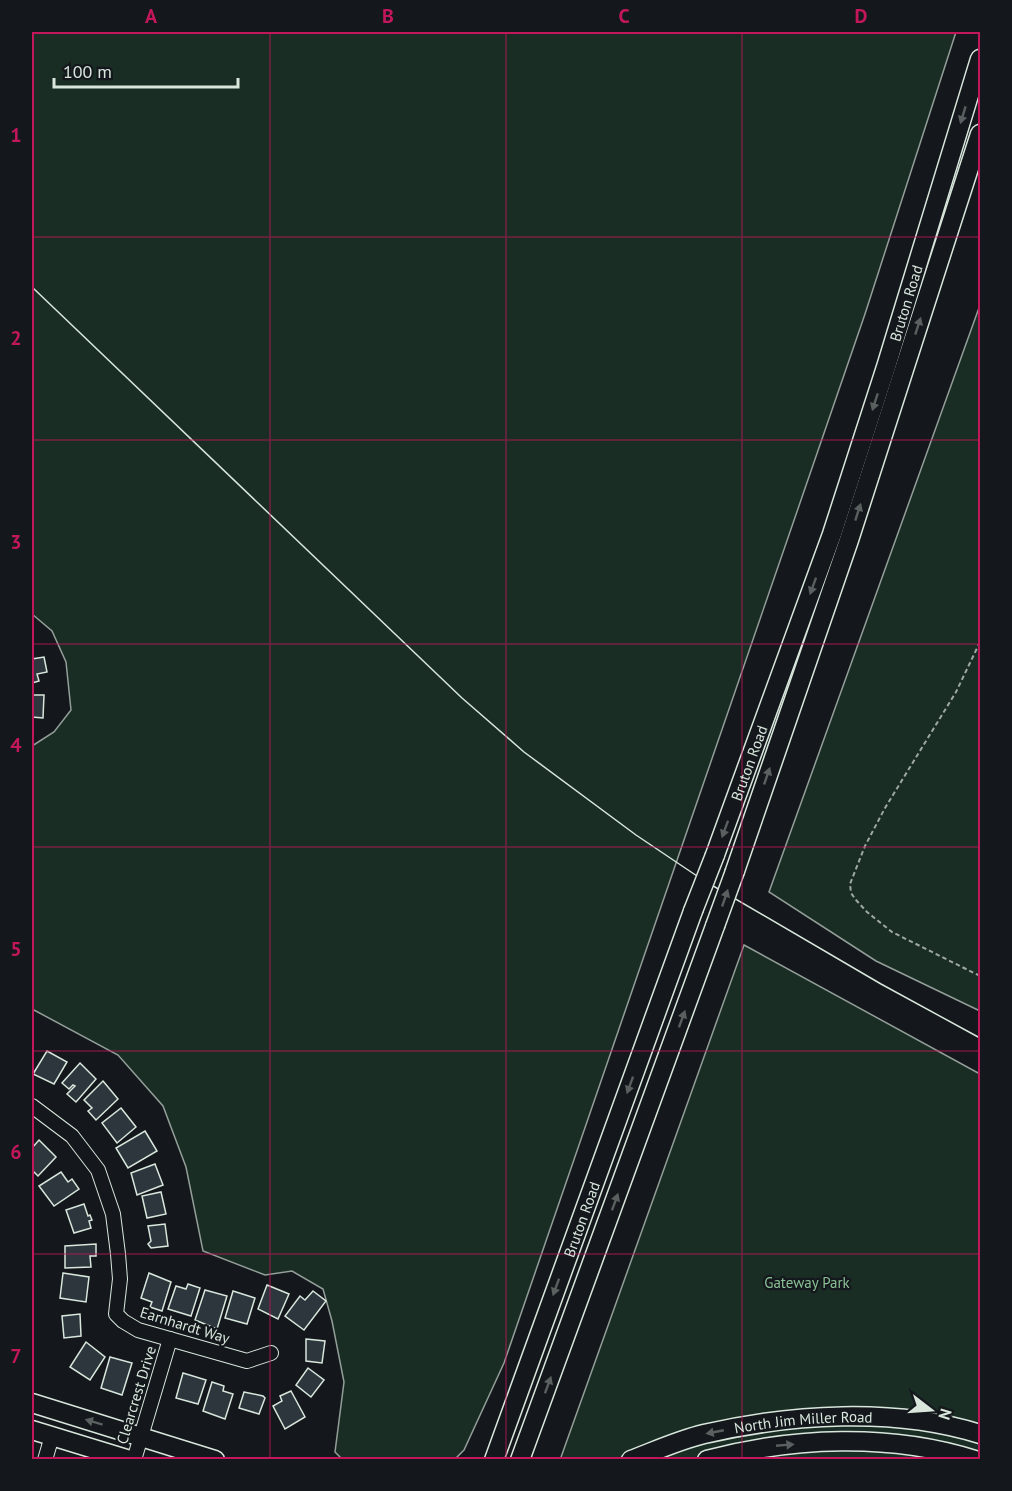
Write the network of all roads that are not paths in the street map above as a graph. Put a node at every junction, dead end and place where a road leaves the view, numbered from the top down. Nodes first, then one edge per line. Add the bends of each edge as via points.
1 (981, 59) edge
2 (981, 134) edge
3 (895, 370) junction
4 (32, 1106) edge
5 (170, 1339) junction
6 (271, 1353) dead end
7 (32, 1403) edge
8 (537, 1416) junction
9 (949, 1426) junction
10 (32, 1430) edge
11 (981, 1434) edge
12 (52, 1436) junction
13 (141, 1437) junction
14 (945, 1452) junction
15 (45, 1460) edge
16 (132, 1460) edge
17 (215, 1460) edge
18 (494, 1460) edge
19 (520, 1460) edge
20 (537, 1460) edge
21 (631, 1460) edge
22 (707, 1460) edge
23 (975, 1460) edge

1 -> 3 main road, Bruton Road
3 -> 2 main road, Bruton Road
8 -> 3 main road, Bruton Road, bridge via 735,870 849,540
3 -> 18 main road, Bruton Road, bridge
4 - 5 street, Earnhardt Way via 72,1136 98,1170 113,1214 120,1279 116,1314 138,1330
5 - 6 street, Earnhardt Way via 247,1361
5 - 13 street, Clearcrest Drive
13 -> 7 main road
8 - 19 main road, Bruton Road
8 - 20 main road via 533,1449
9 - 11 main road, North Jim Miller Road
9 - 14 main road
9 -> 21 main road, North Jim Miller Road via 900,1419 834,1417 768,1422 702,1435
10 - 12 main road
12 - 15 street
12 - 16 main road
13 - 16 street, Clearcrest Drive
13 - 17 main road
22 -> 14 main road, North Jim Miller Road via 820,1442 865,1441
14 - 23 main road, North Jim Miller Road

